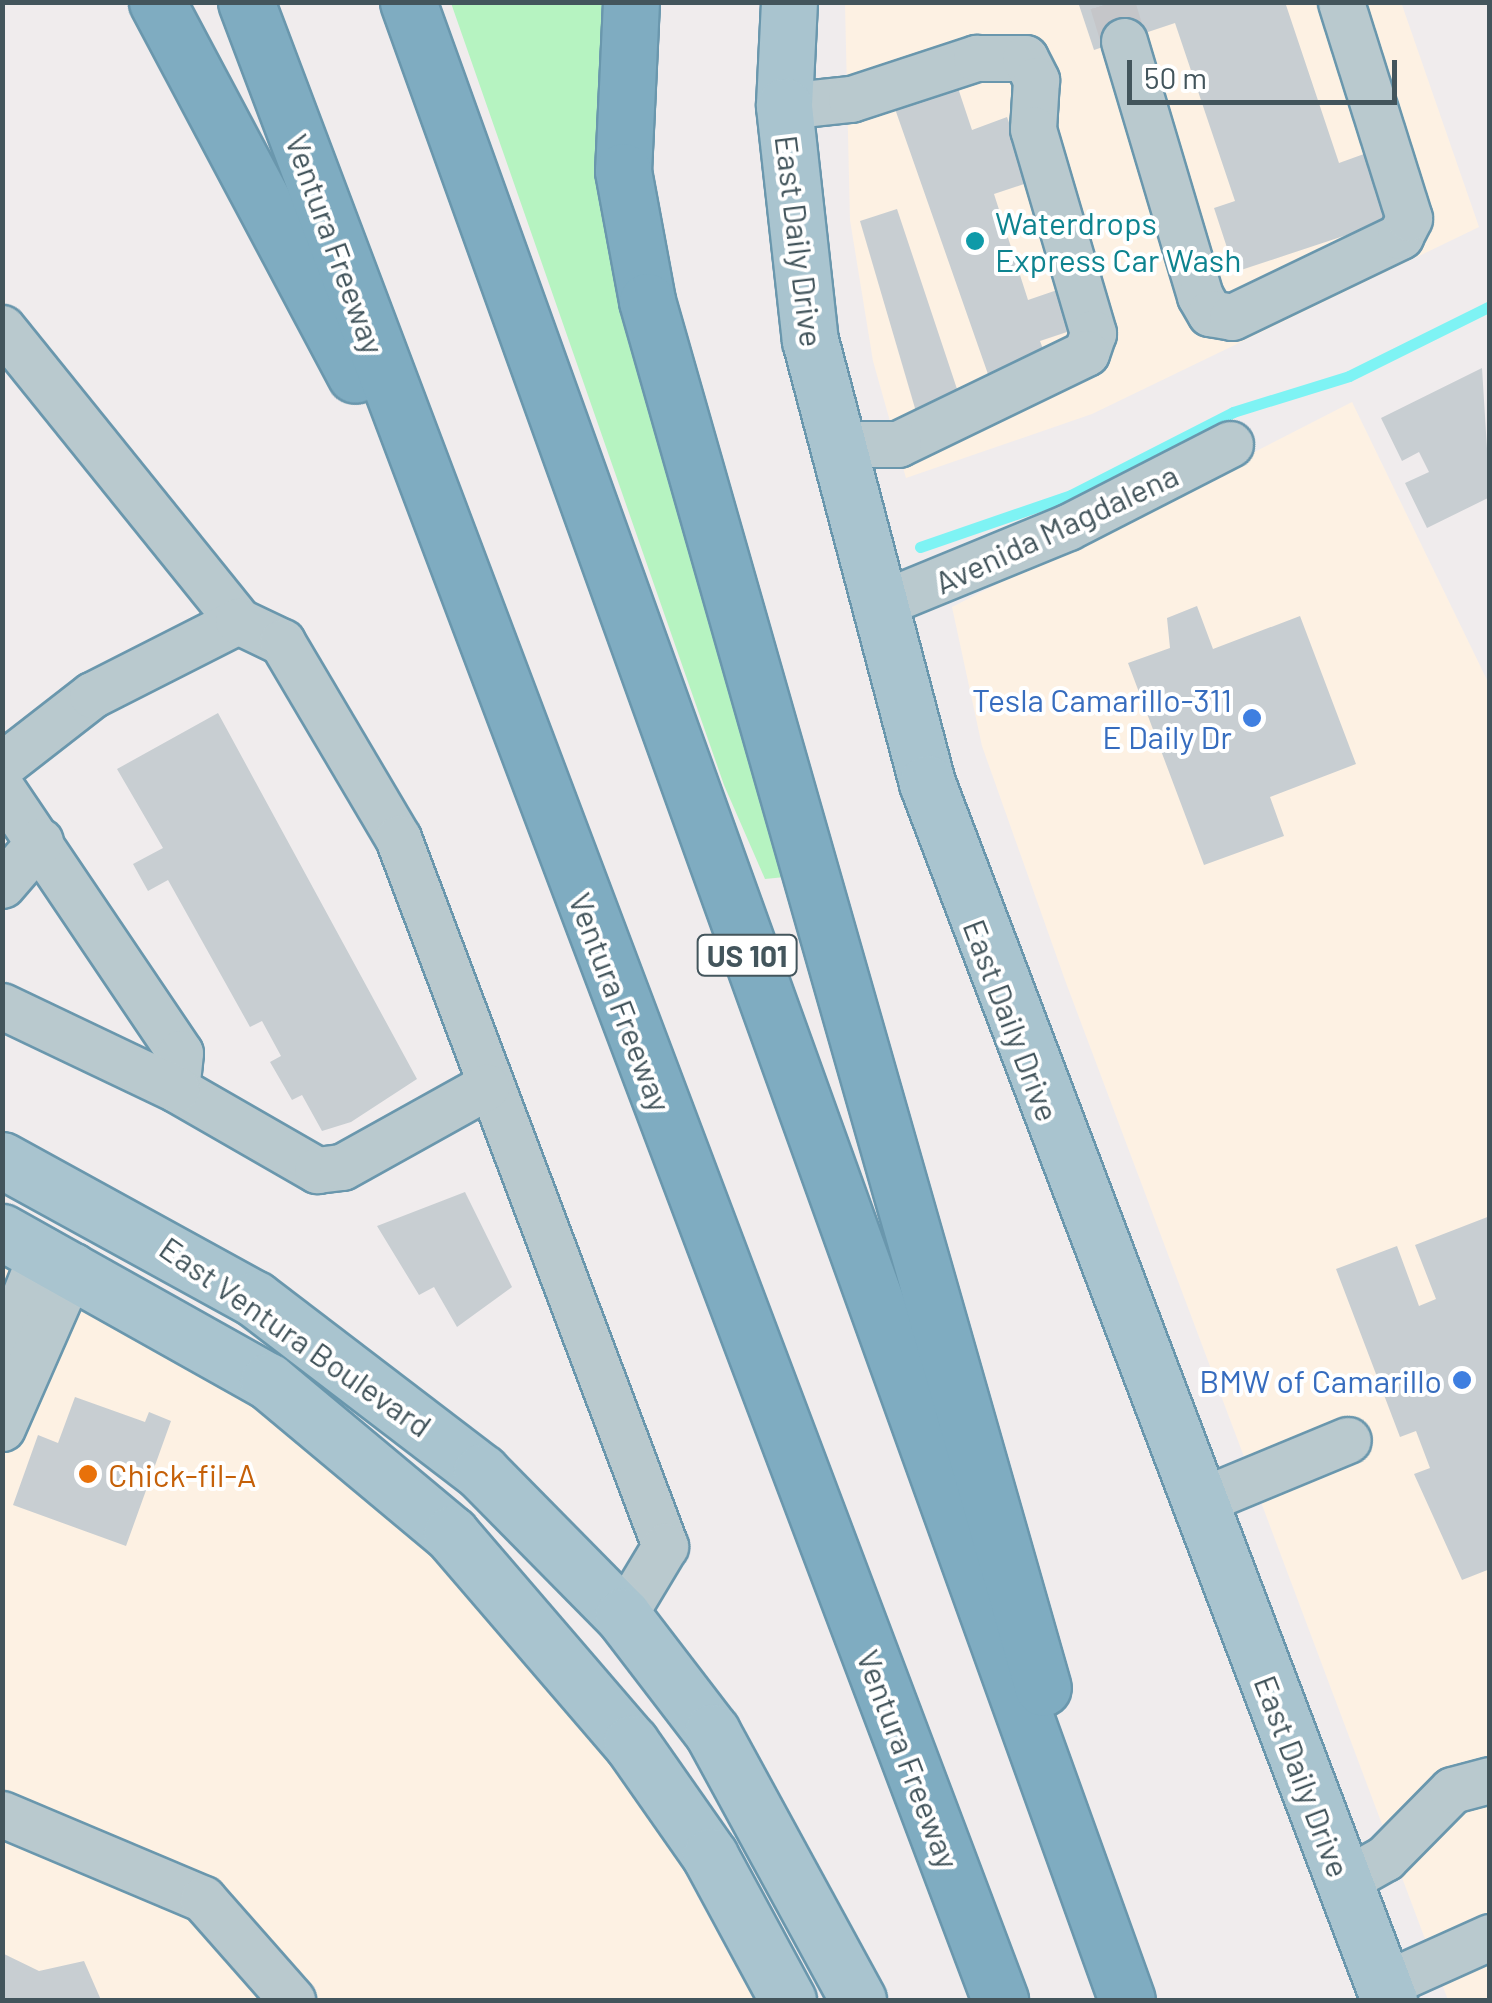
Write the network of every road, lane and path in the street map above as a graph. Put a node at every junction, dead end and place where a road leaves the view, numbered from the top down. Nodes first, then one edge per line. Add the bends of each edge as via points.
1 (157, 2) edge
2 (246, 2) edge
3 (408, 2) edge
4 (631, 2) edge
5 (789, 2) edge
6 (1340, 2) edge
7 (1124, 40) tunnel mouth
8 (784, 106) junction
9 (2, 328) edge
10 (834, 444) junction
11 (1230, 444) dead end
12 (440, 528) junction
13 (878, 605) junction
14 (238, 621) junction
15 (2, 765) edge
16 (2, 789) edge
17 (40, 841) junction
18 (2, 886) edge
19 (2, 1006) edge
20 (486, 1088) junction
21 (176, 1089) junction
22 (2, 1160) edge
23 (39, 1249) edge
24 (2, 1352) edge
25 (2, 1428) edge
26 (1348, 1440) dead end
27 (1198, 1502) junction
28 (623, 1616) junction
29 (1490, 1780) edge
30 (2, 1814) edge
31 (1344, 1881) junction
32 (1091, 1906) junction
33 (1490, 1936) edge
34 (1386, 1993) edge
35 (292, 2000) edge
36 (788, 2000) edge
37 (858, 2000) edge
38 (1000, 2000) edge
39 (1127, 2000) edge

1 - 12 highway
2 - 12 highway, Ventura Freeway
3 - 32 highway, US 101
4 - 32 highway via 624,171 647,301 1021,1591
5 - 8 main road, East Daily Drive
6 - 7 street via 1409,218 1400,236 1232,317 1210,313 1200,296
8 - 10 main road, East Daily Drive via 794,240
8 - 10 street via 851,99 976,58 1025,58 1036,80 1033,130 1093,333 1086,353 898,444
9 - 14 street
10 - 13 main road, East Daily Drive
11 - 13 street, Avenida Magdalena via 1068,528
12 - 38 highway, Ventura Freeway
13 - 27 main road, East Daily Drive via 954,866
14 - 15 street via 92,695
14 - 20 street via 282,642 335,718 398,838
16 - 17 street
17 - 18 street
17 - 21 street via 180,1053
19 - 21 street
20 - 21 street via 342,1167 317,1170
20 - 28 street via 664,1546
22 - 28 main road, East Ventura Boulevard via 155,1236 385,1391
23 - 24 street
23 - 25 street
23 - 36 main road, East Ventura Boulevard via 268,1381 451,1534 631,1743 710,1856
26 - 27 street
27 - 31 main road, East Daily Drive
28 - 37 main road, East Ventura Boulevard via 774,1832
29 - 31 street via 1452,1790 1385,1858
30 - 35 street via 203,1899
31 - 34 main road, East Daily Drive
32 - 39 highway, US 101
33 - 34 street

